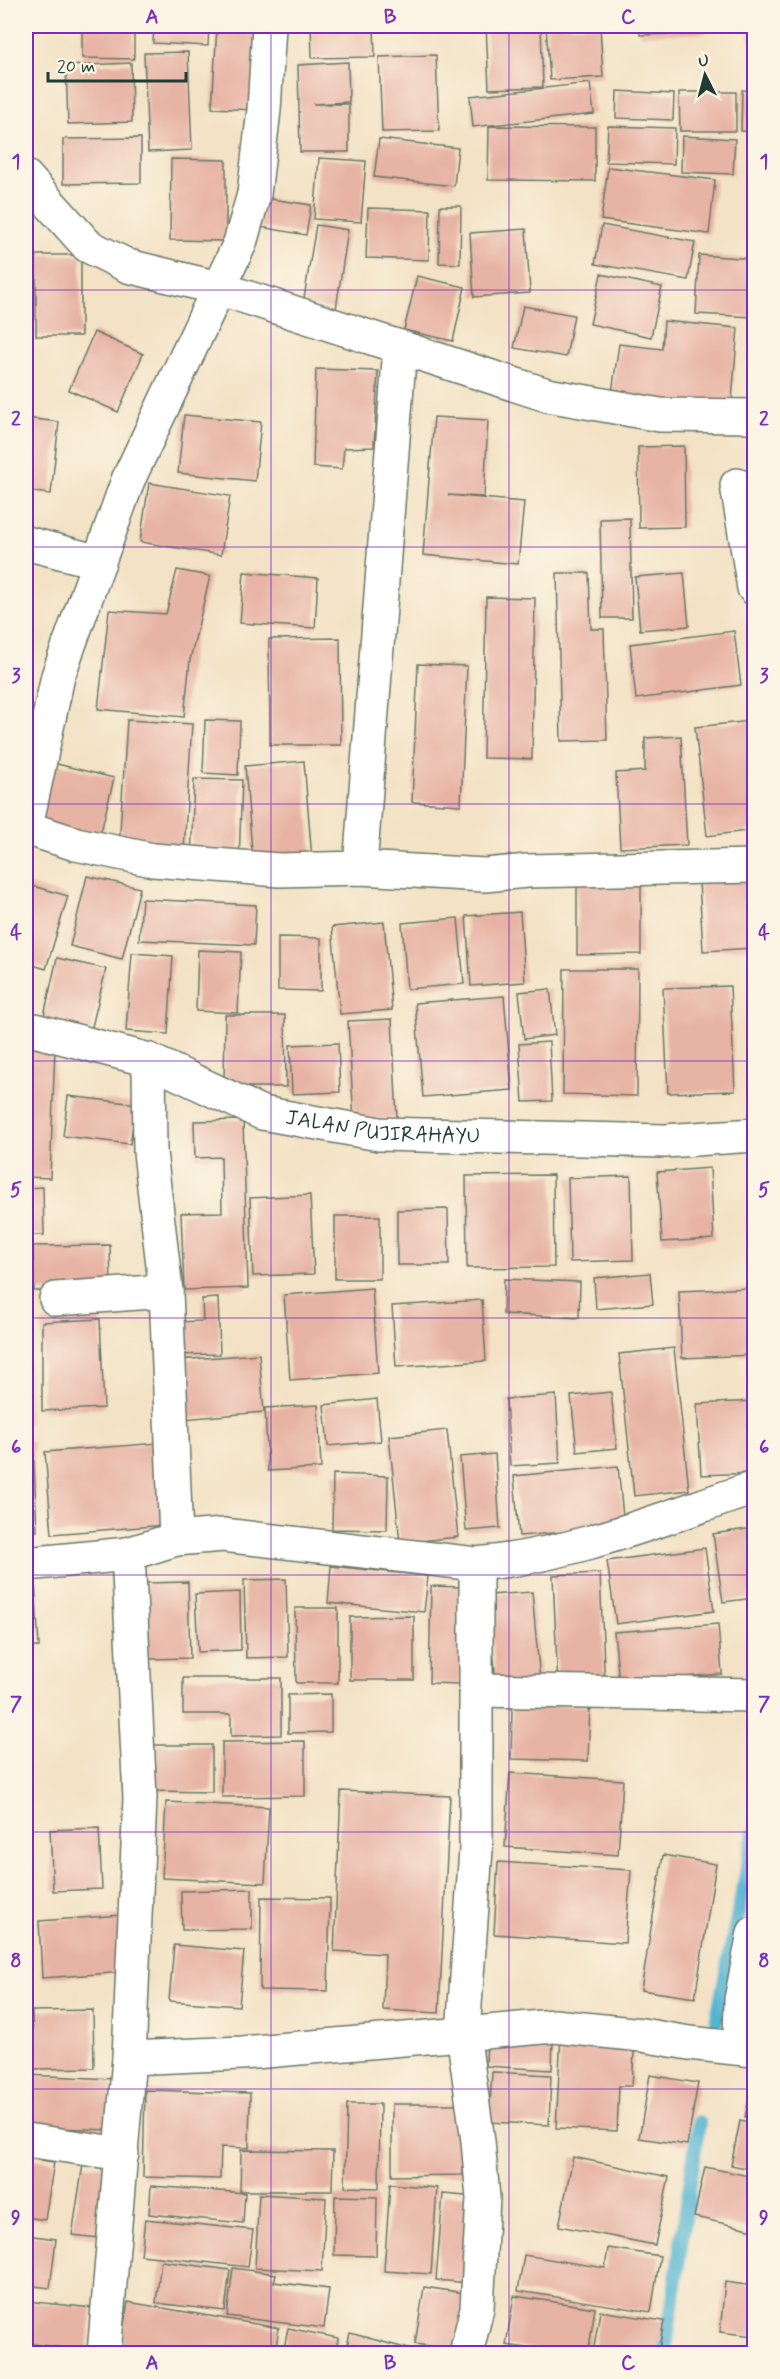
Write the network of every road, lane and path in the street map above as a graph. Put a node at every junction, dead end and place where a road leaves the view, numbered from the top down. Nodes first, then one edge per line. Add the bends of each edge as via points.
1 (269, 26) edge
2 (26, 177) edge
3 (218, 288) junction
4 (400, 347) junction
5 (754, 416) edge
6 (737, 484) dead end
7 (26, 543) edge
8 (99, 562) junction
9 (754, 588) edge
10 (26, 827) edge
11 (754, 866) edge
12 (360, 868) junction
13 (26, 1031) edge
14 (149, 1060) junction
15 (754, 1135) edge
16 (166, 1291) junction
17 (56, 1299) dead end
18 (754, 1488) edge
19 (176, 1539) junction
20 (128, 1554) junction
21 (26, 1564) edge
22 (476, 1564) junction
23 (477, 1690) junction
24 (754, 1695) edge
25 (754, 1933) edge
26 (463, 2033) junction
27 (740, 2048) edge
28 (129, 2058) junction
29 (26, 2140) edge
30 (122, 2154) junction
31 (104, 2354) edge
32 (466, 2354) edge

1 - 3 street via 254,194 240,243
2 - 3 street via 88,246 128,266
3 - 4 street
3 - 8 street via 128,480
4 - 5 street via 547,395 660,415
4 - 12 street
6 - 9 street
7 - 8 street
8 - 10 street via 58,676
10 - 12 street via 76,844 153,860 279,870
11 - 12 street via 485,875
13 - 14 street, JALAN PUJIRAHAYU
14 - 15 street, JALAN PUJIRAHAYU via 262,1113 379,1134 665,1141
14 - 16 street via 150,1152
16 - 17 street
16 - 19 street
18 - 22 street via 588,1543 516,1560
19 - 20 street
19 - 22 street via 223,1534
20 - 21 street
20 - 28 street via 140,1798
22 - 23 street
23 - 24 street
23 - 26 street via 477,1849
25 - 27 street via 741,2000
26 - 27 street via 554,2026
26 - 28 street via 242,2053
26 - 32 street via 483,2198 477,2308
28 - 30 street
29 - 30 street
30 - 31 street

